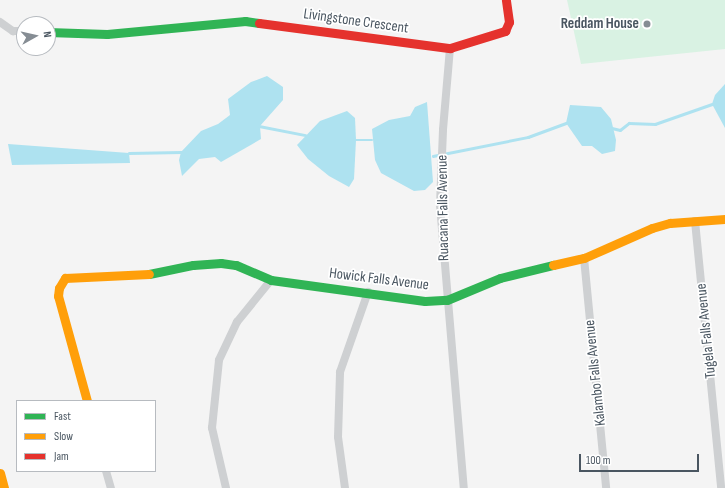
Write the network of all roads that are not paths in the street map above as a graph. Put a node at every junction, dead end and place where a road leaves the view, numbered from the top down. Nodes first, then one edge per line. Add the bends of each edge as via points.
1 (506, 0) edge
2 (0, 22) edge
3 (16, 31) edge
4 (56, 32) edge
5 (450, 48) junction
6 (725, 219) edge
7 (695, 221) junction
8 (584, 258) junction
9 (271, 280) junction
10 (368, 292) junction
11 (446, 300) junction
12 (87, 400) edge
13 (106, 472) edge
14 (0, 473) edge
15 (4, 488) edge
16 (111, 488) edge
17 (226, 488) edge
18 (345, 488) edge
19 (464, 488) edge
20 (606, 488) edge
21 (721, 488) edge

1 - 5 street, Livingstone Crescent via 509,22 505,31
2 - 3 street
4 - 5 street, Livingstone Crescent via 107,34 245,21
5 - 11 street, Ruacana Falls Avenue via 440,205
6 - 7 street, Howick Falls Avenue
7 - 8 street, Howick Falls Avenue via 670,223 652,228
7 - 21 street, Tugela Falls Avenue
8 - 11 street, Howick Falls Avenue via 500,278
8 - 20 street, Kalambo Falls Avenue
9 - 10 street, Howick Falls Avenue
9 - 12 street, Howick Falls Avenue via 236,265 208,263 153,274 65,278 58,296
9 - 17 street via 237,322 219,360 212,428
10 - 11 street, Howick Falls Avenue via 425,301
10 - 18 street via 340,372 338,437
11 - 19 street, Ruacana Falls Avenue
13 - 16 street
14 - 15 street

